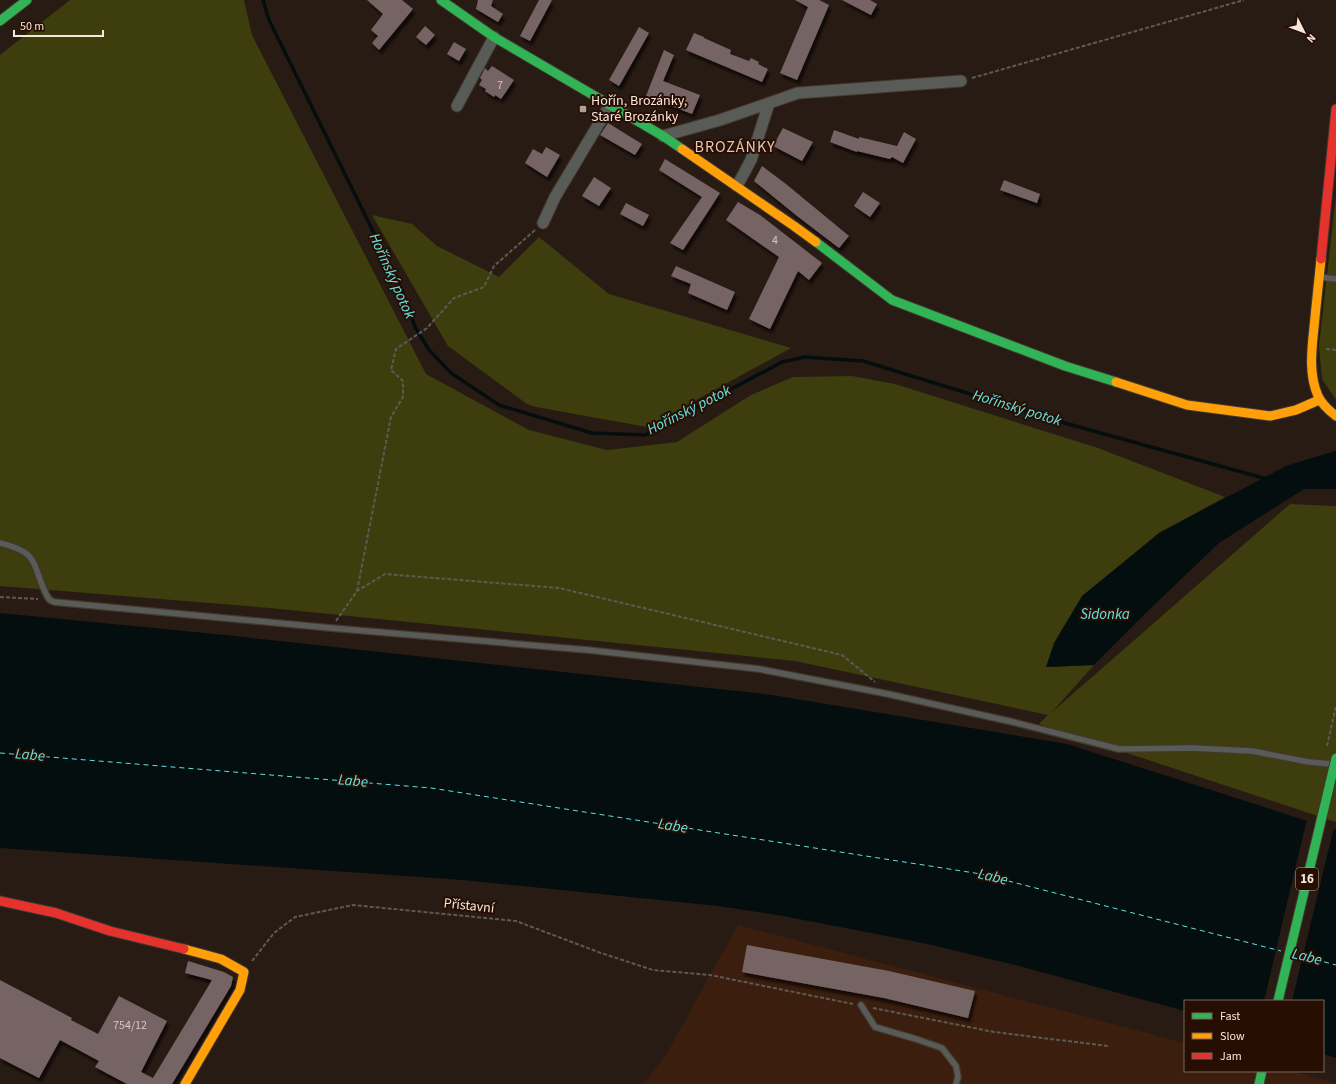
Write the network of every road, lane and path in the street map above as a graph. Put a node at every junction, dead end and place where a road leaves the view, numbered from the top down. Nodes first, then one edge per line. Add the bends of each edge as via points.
1 (27, 0) edge
2 (441, 0) edge
3 (1244, 0) edge
4 (0, 21) edge
5 (494, 37) junction
6 (961, 81) joint
7 (769, 103) junction
8 (610, 105) junction
9 (456, 106) dead end
10 (1336, 109) edge
11 (663, 136) junction
12 (737, 186) junction
13 (543, 223) joint
14 (1319, 278) junction
15 (1336, 279) edge
16 (1319, 400) junction
17 (1336, 416) edge
18 (0, 543) edge
19 (357, 591) junction
20 (0, 597) edge
21 (50, 600) junction
22 (331, 628) junction
23 (888, 694) junction
24 (1336, 758) edge
25 (1336, 765) edge
26 (0, 902) edge
27 (244, 972) junction
28 (1278, 1000) edge
29 (861, 1005) junction
30 (1108, 1046) dead end
31 (1262, 1072) edge
32 (185, 1084) edge
33 (956, 1084) edge
34 (1259, 1084) edge

1 - 4 street
2 - 5 street
3 - 6 path
5 - 8 street
5 - 9 street
6 - 7 street via 798,93
7 - 11 street
7 - 12 street via 751,160
8 - 11 street
8 - 13 street via 555,197
10 - 14 street
11 - 12 street
12 - 16 street via 892,300 1065,366 1187,405 1270,416 1296,410
13 - 19 path via 494,266 484,287 454,298 425,329 396,349 391,370 403,381 403,397 391,417
14 - 15 lane
14 - 16 street via 1312,348 1312,371
16 - 17 street
18 - 21 lane via 16,547 28,554 35,564
19 - 22 path
19 - 23 path via 385,574 559,588 842,655
20 - 21 path
21 - 22 lane via 66,604
22 - 23 lane via 588,650 759,669
23 - 25 lane via 1119,749 1192,748 1252,751
24 - 28 street, 16, bridge
26 - 27 street via 56,913 110,931 221,959
27 - 29 path, Přístavní via 274,933 295,918 353,905 516,921 601,954 653,970 710,975
27 - 32 street via 240,990
29 - 30 path, Přístavní via 994,1032
29 - 33 lane via 876,1027 942,1048 956,1066
31 - 34 street

